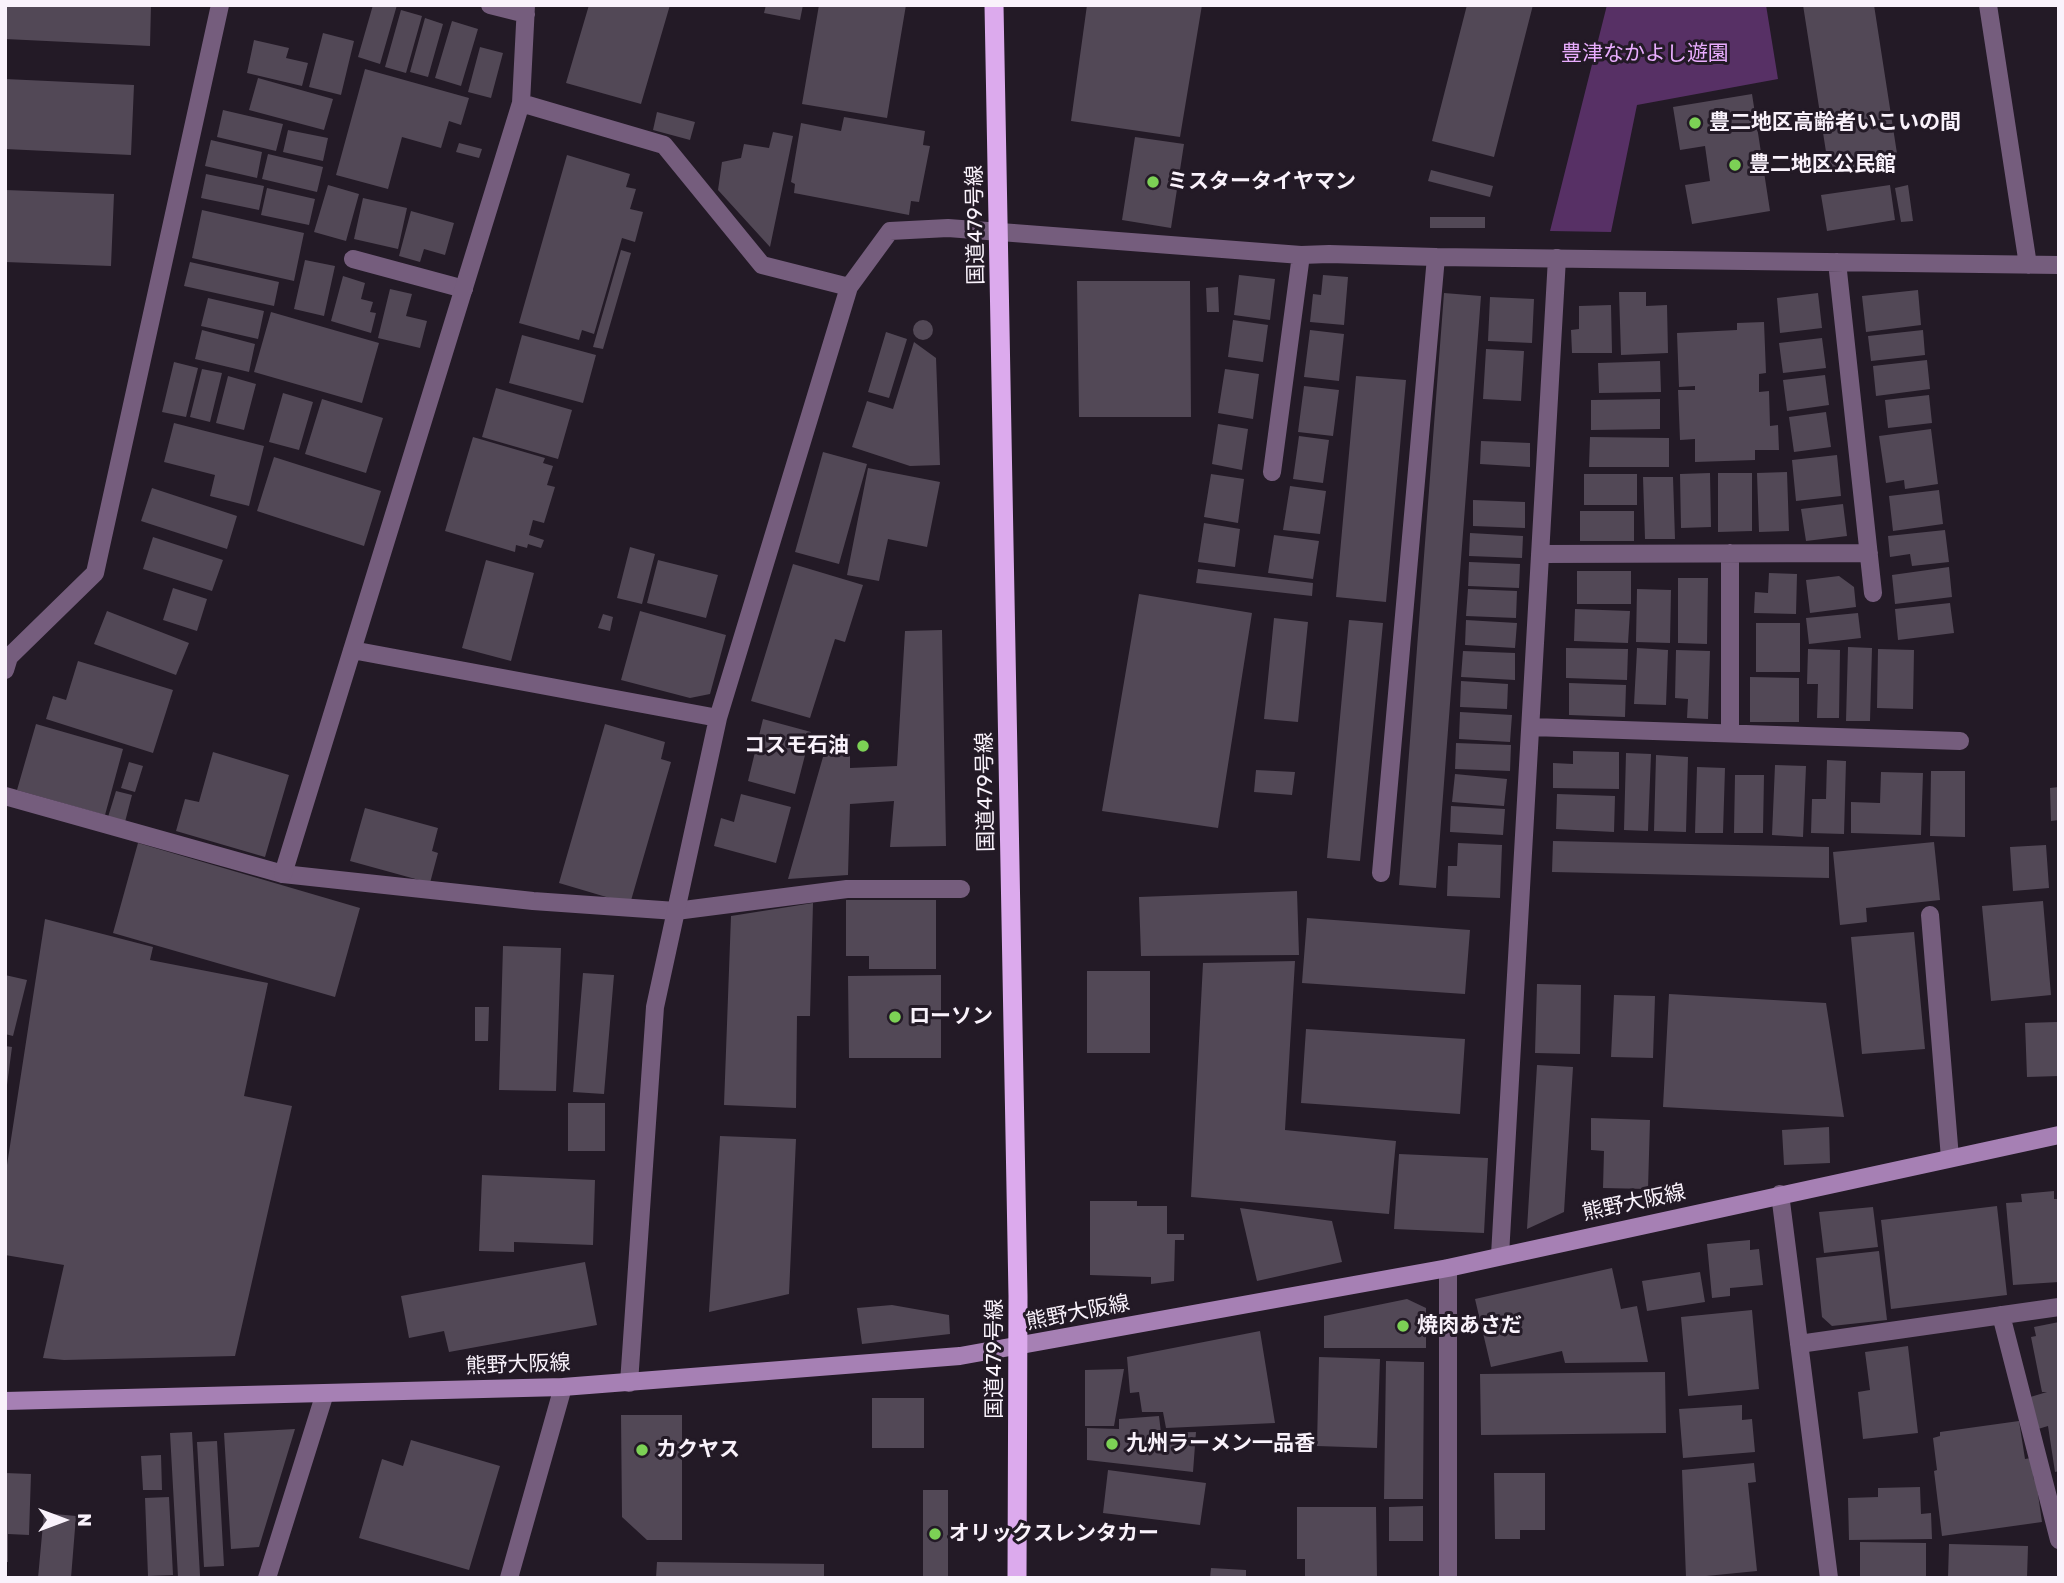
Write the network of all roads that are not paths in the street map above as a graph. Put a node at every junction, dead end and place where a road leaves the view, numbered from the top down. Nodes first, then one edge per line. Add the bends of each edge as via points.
1 (220, 5) edge
2 (490, 5) edge
3 (994, 5) edge
4 (1989, 5) edge
5 (526, 10) edge
6 (521, 103) junction
7 (998, 234) junction
8 (1301, 255) junction
9 (1436, 257) junction
10 (1557, 258) junction
11 (353, 259) dead end
12 (1837, 262) junction
13 (2028, 265) junction
14 (2059, 265) edge
15 (849, 287) junction
16 (464, 289) junction
17 (1272, 472) dead end
18 (1730, 553) junction
19 (1869, 553) junction
20 (1540, 554) junction
21 (1873, 593) dead end
22 (352, 650) junction
23 (5, 670) edge
24 (718, 718) junction
25 (1531, 727) junction
26 (1730, 733) junction
27 (1959, 741) dead end
28 (5, 796) edge
29 (1381, 873) dead end
30 (283, 874) junction
31 (961, 889) dead end
32 (676, 911) junction
33 (1930, 915) dead end
34 (2059, 1135) edge
35 (1950, 1158) junction
36 (1780, 1194) junction
37 (1500, 1255) junction
38 (1448, 1268) junction
39 (2059, 1307) edge
40 (2001, 1315) junction
41 (1799, 1344) junction
42 (1018, 1347) junction
43 (629, 1383) junction
44 (563, 1387) junction
45 (325, 1393) junction
46 (5, 1401) edge
47 (2059, 1540) edge
48 (267, 1578) edge
49 (509, 1578) edge
50 (1017, 1578) edge
51 (1448, 1578) edge
52 (1829, 1578) edge

1 - 23 street via 95,573 9,657
2 - 5 street
3 - 7 highway, 国道479号線
4 - 13 street
5 - 6 street
6 - 15 street via 664,145 762,265
6 - 16 street
7 - 8 street
7 - 15 street via 948,228 890,231
7 - 42 highway, 国道479号線
8 - 9 street
8 - 17 street
9 - 10 street
9 - 29 street
10 - 12 street
10 - 20 street
11 - 16 street
12 - 13 street
12 - 19 street
13 - 14 street
15 - 24 street
16 - 22 street
18 - 19 street
18 - 20 street
18 - 26 street
19 - 21 street
20 - 25 street
22 - 24 street
22 - 30 street
24 - 32 street
25 - 26 street
25 - 37 street
26 - 27 street
28 - 30 street
30 - 32 street
31 - 32 street via 847,889
32 - 43 street via 655,1007
33 - 35 street
34 - 35 main road, 熊野大阪線
35 - 36 main road, 熊野大阪線
36 - 37 main road, 熊野大阪線
36 - 41 street
37 - 38 main road, 熊野大阪線
38 - 42 main road, 熊野大阪線
38 - 51 street
39 - 40 street
40 - 41 street
40 - 47 street
41 - 52 street
42 - 43 main road, 熊野大阪線 via 960,1356
42 - 50 highway, 国道479号線
43 - 44 main road, 熊野大阪線
44 - 45 main road, 熊野大阪線
44 - 49 street
45 - 46 main road, 熊野大阪線
45 - 48 street

